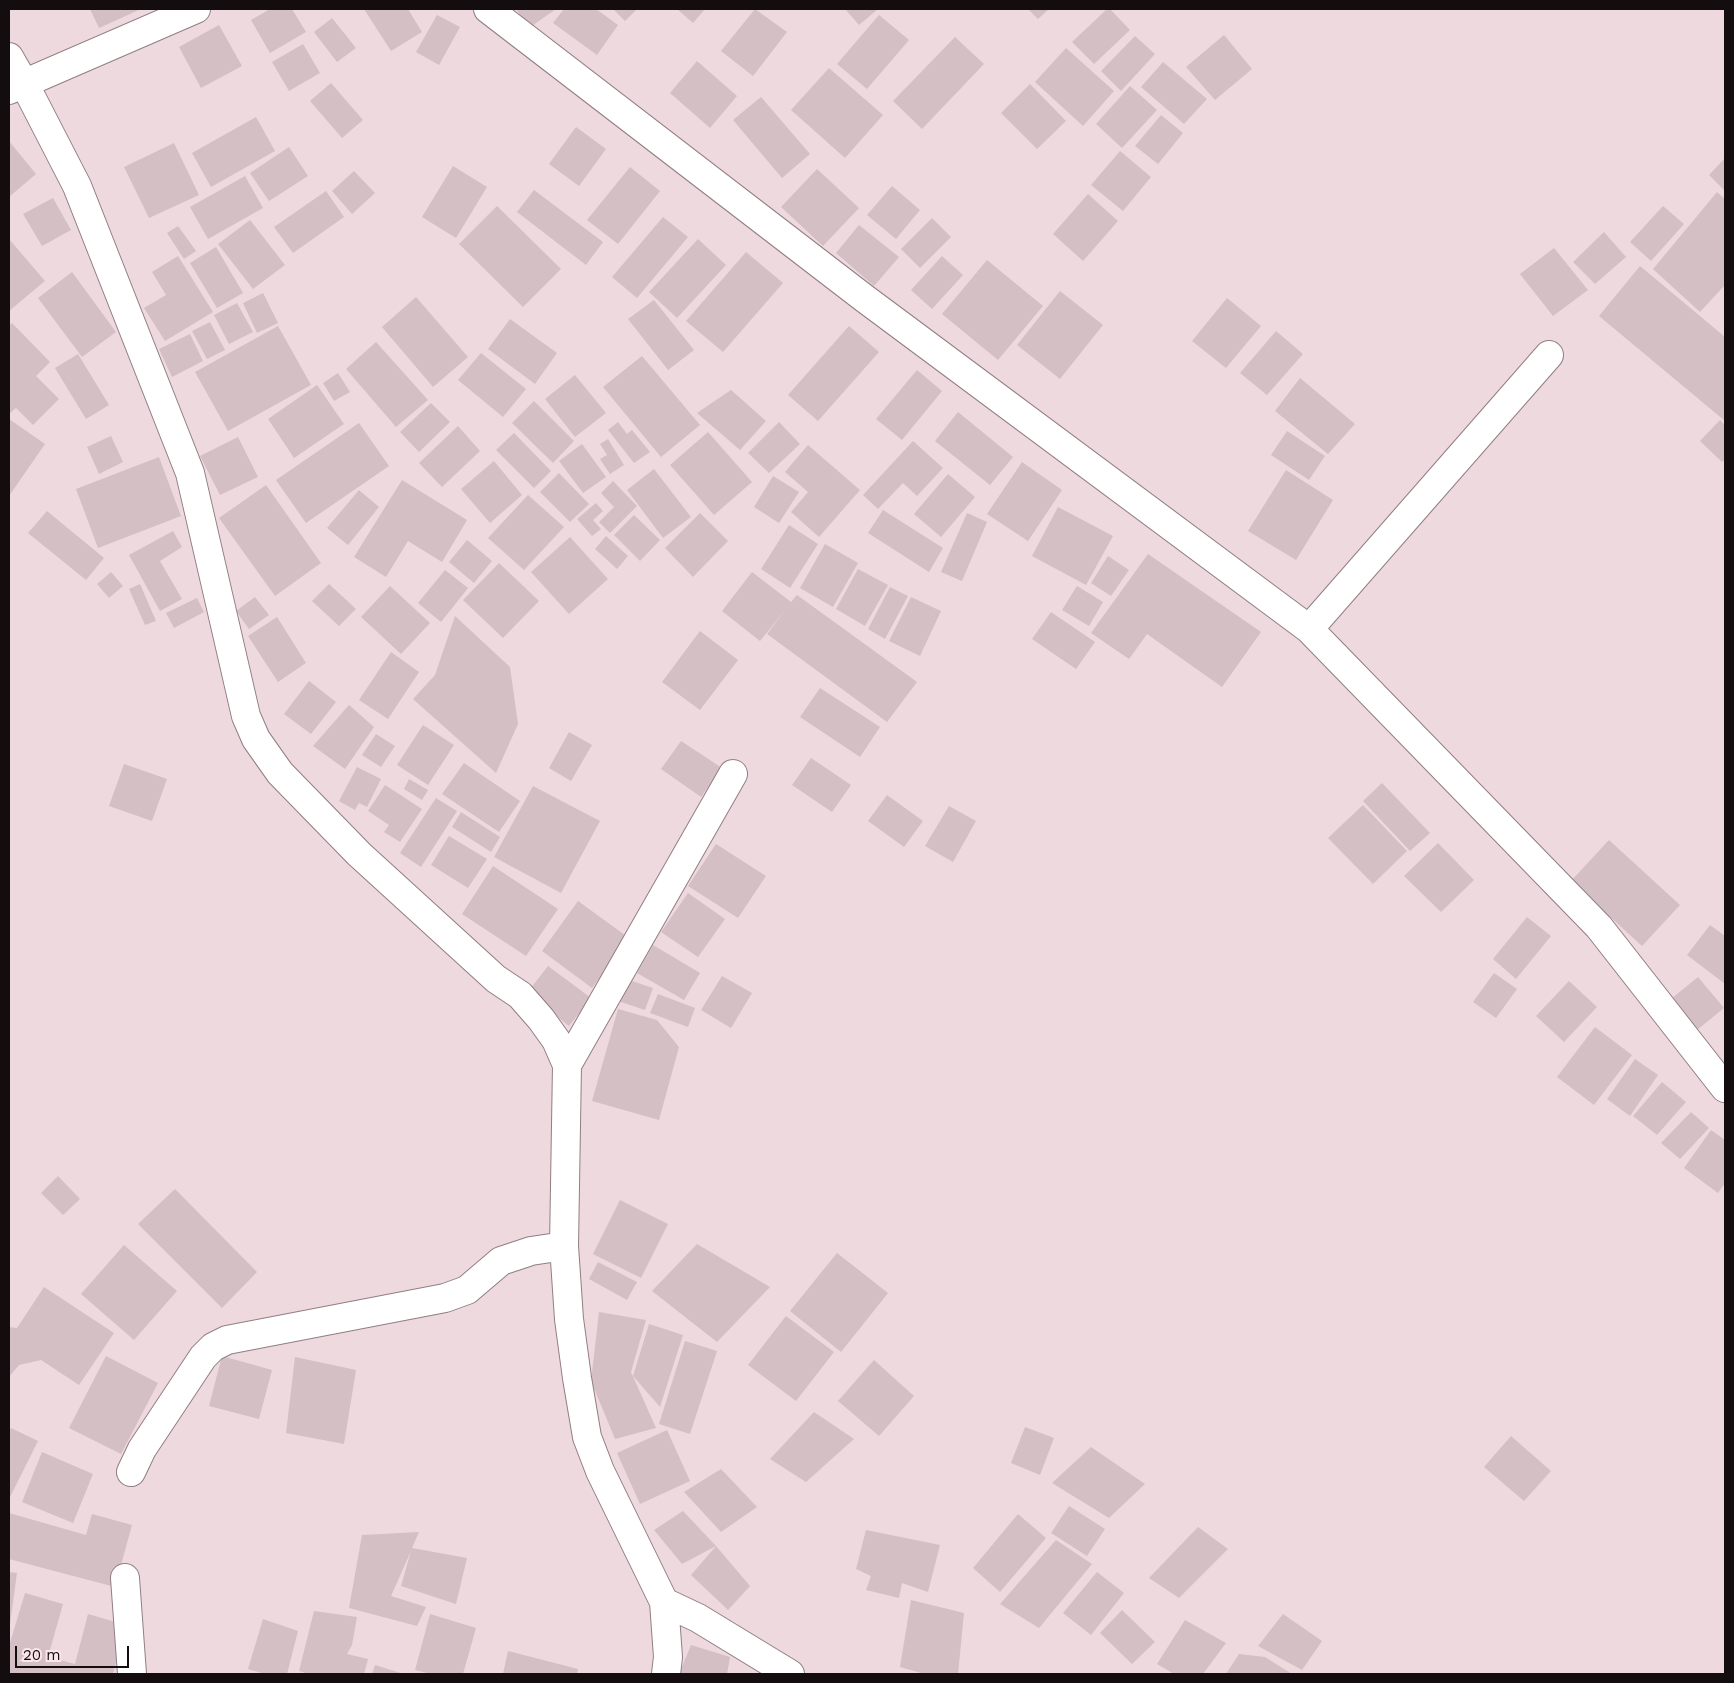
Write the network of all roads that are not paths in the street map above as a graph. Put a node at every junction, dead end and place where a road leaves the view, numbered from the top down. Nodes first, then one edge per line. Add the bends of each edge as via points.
1 (196, 9) edge
2 (488, 9) edge
3 (9, 58) edge
4 (16, 87) edge
5 (1550, 355) dead end
6 (1309, 629) junction
7 (733, 774) dead end
8 (567, 1065) junction
9 (1725, 1088) edge
10 (564, 1246) junction
11 (131, 1472) dead end
12 (125, 1578) dead end
13 (664, 1602) junction
14 (132, 1674) edge
15 (666, 1674) edge
16 (790, 1674) edge

1 - 4 street
2 - 6 street via 864,298
3 - 4 street
4 - 8 street via 77,186 190,473 246,716 256,739 280,773 360,854 496,979 520,995 556,1040
5 - 6 street
6 - 9 street via 1599,927
7 - 8 street
8 - 10 street
10 - 11 street via 502,1260 468,1290 445,1298 228,1340 202,1357 142,1449
10 - 13 street via 569,1319 587,1437 600,1471
12 - 14 street
13 - 15 street
13 - 16 street via 698,1618

